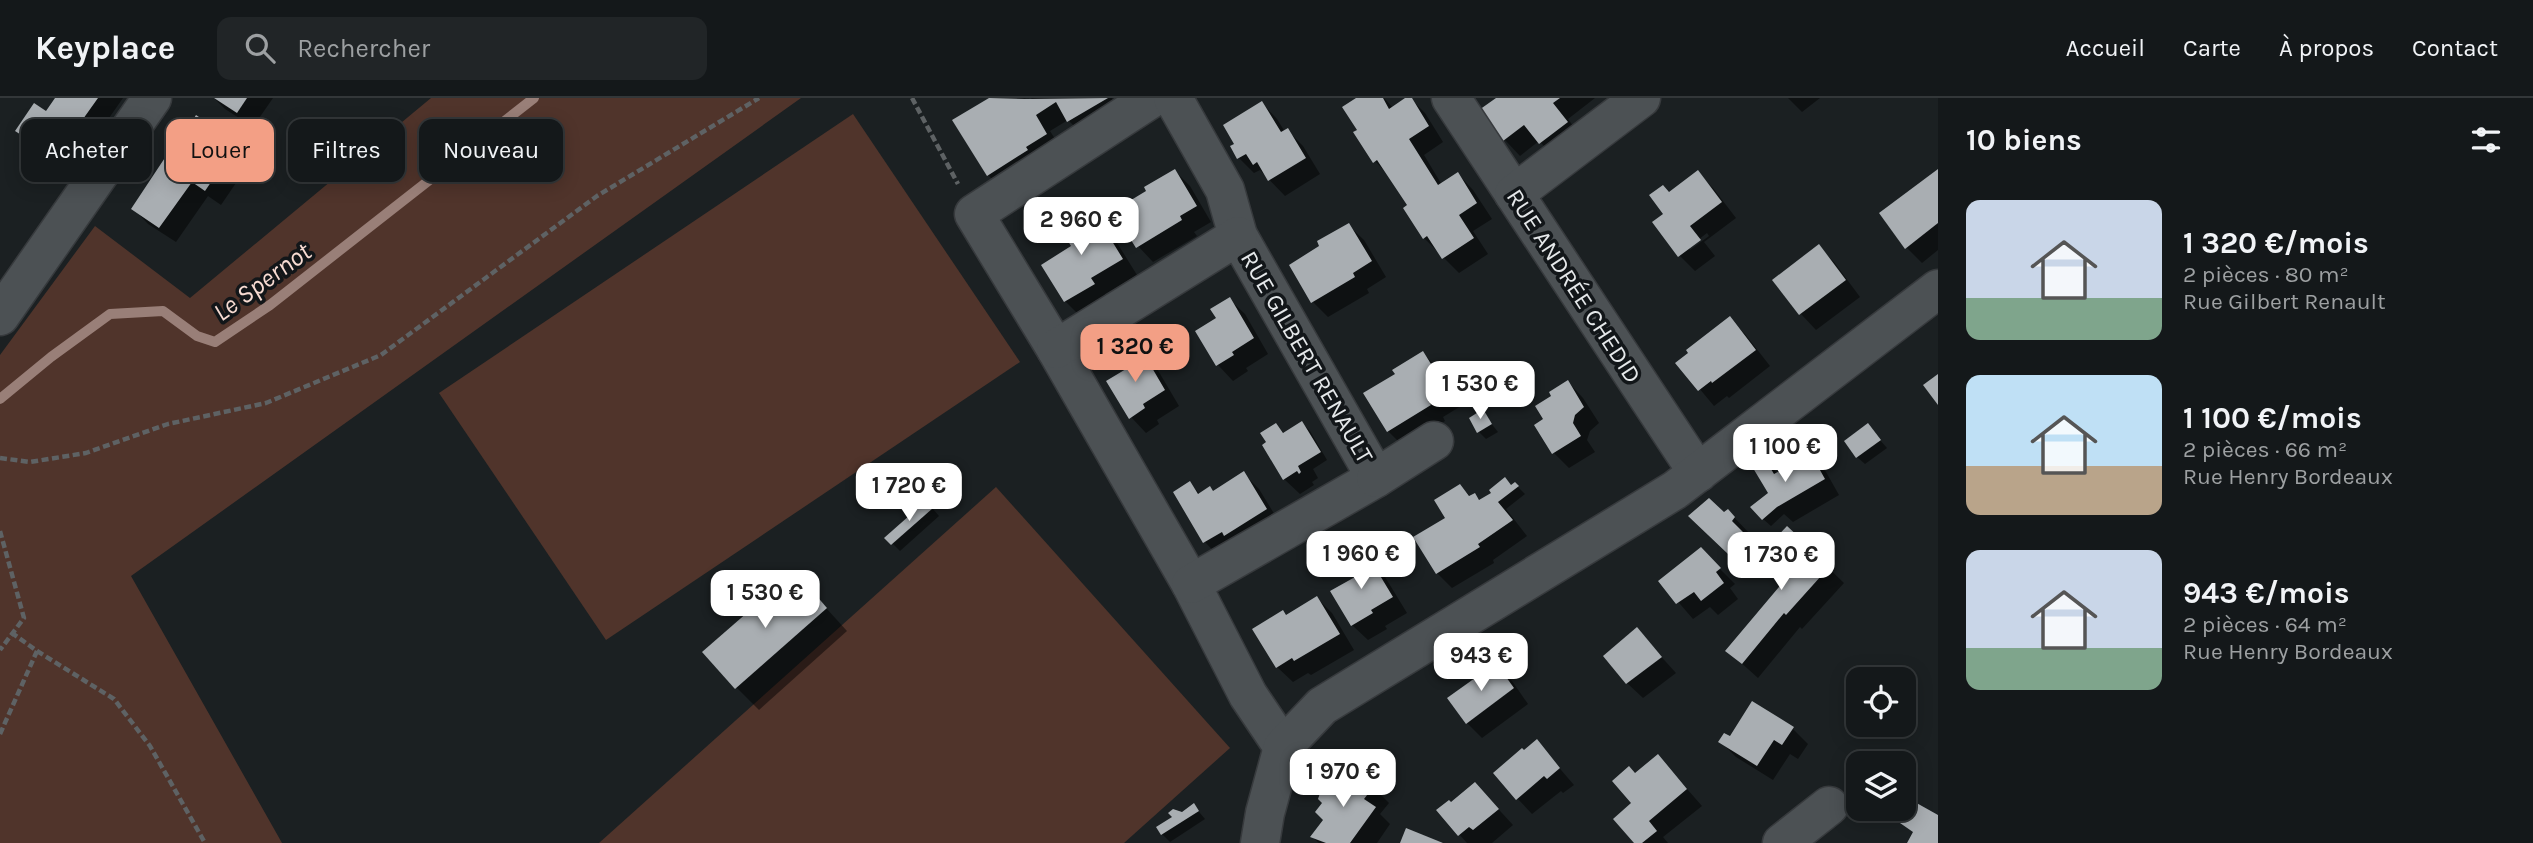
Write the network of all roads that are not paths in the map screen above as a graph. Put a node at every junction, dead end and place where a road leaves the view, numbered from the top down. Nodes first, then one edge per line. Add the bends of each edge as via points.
1 (152, 98) edge
2 (1152, 98) edge
3 (1173, 98) edge
4 (1451, 98) edge
5 (1642, 98) edge
6 (1514, 194) junction
7 (1238, 236) junction
8 (1938, 289) edge
9 (0, 316) edge
10 (1056, 349) junction
11 (1434, 441) dead end
12 (1698, 473) junction
13 (1376, 478) junction
14 (1191, 584) junction
15 (1283, 747) junction
16 (1829, 806) dead end
17 (1260, 843) edge
18 (1782, 843) edge

1 - 9 street
2 - 10 street via 974,214
3 - 7 street, RUE GILBERT RENAULT via 1225,190
4 - 6 street, RUE ANDRÉE CHEDID
5 - 6 street
6 - 12 street, RUE ANDRÉE CHEDID
7 - 10 street, RUE GILBERT RENAULT
7 - 13 street, RUE GILBERT RENAULT
8 - 12 street
10 - 14 street
11 - 13 street, RUE GILBERT RENAULT
12 - 15 street via 1322,706
13 - 14 street, RUE GILBERT RENAULT
14 - 15 street via 1248,695
15 - 17 street
16 - 18 street

